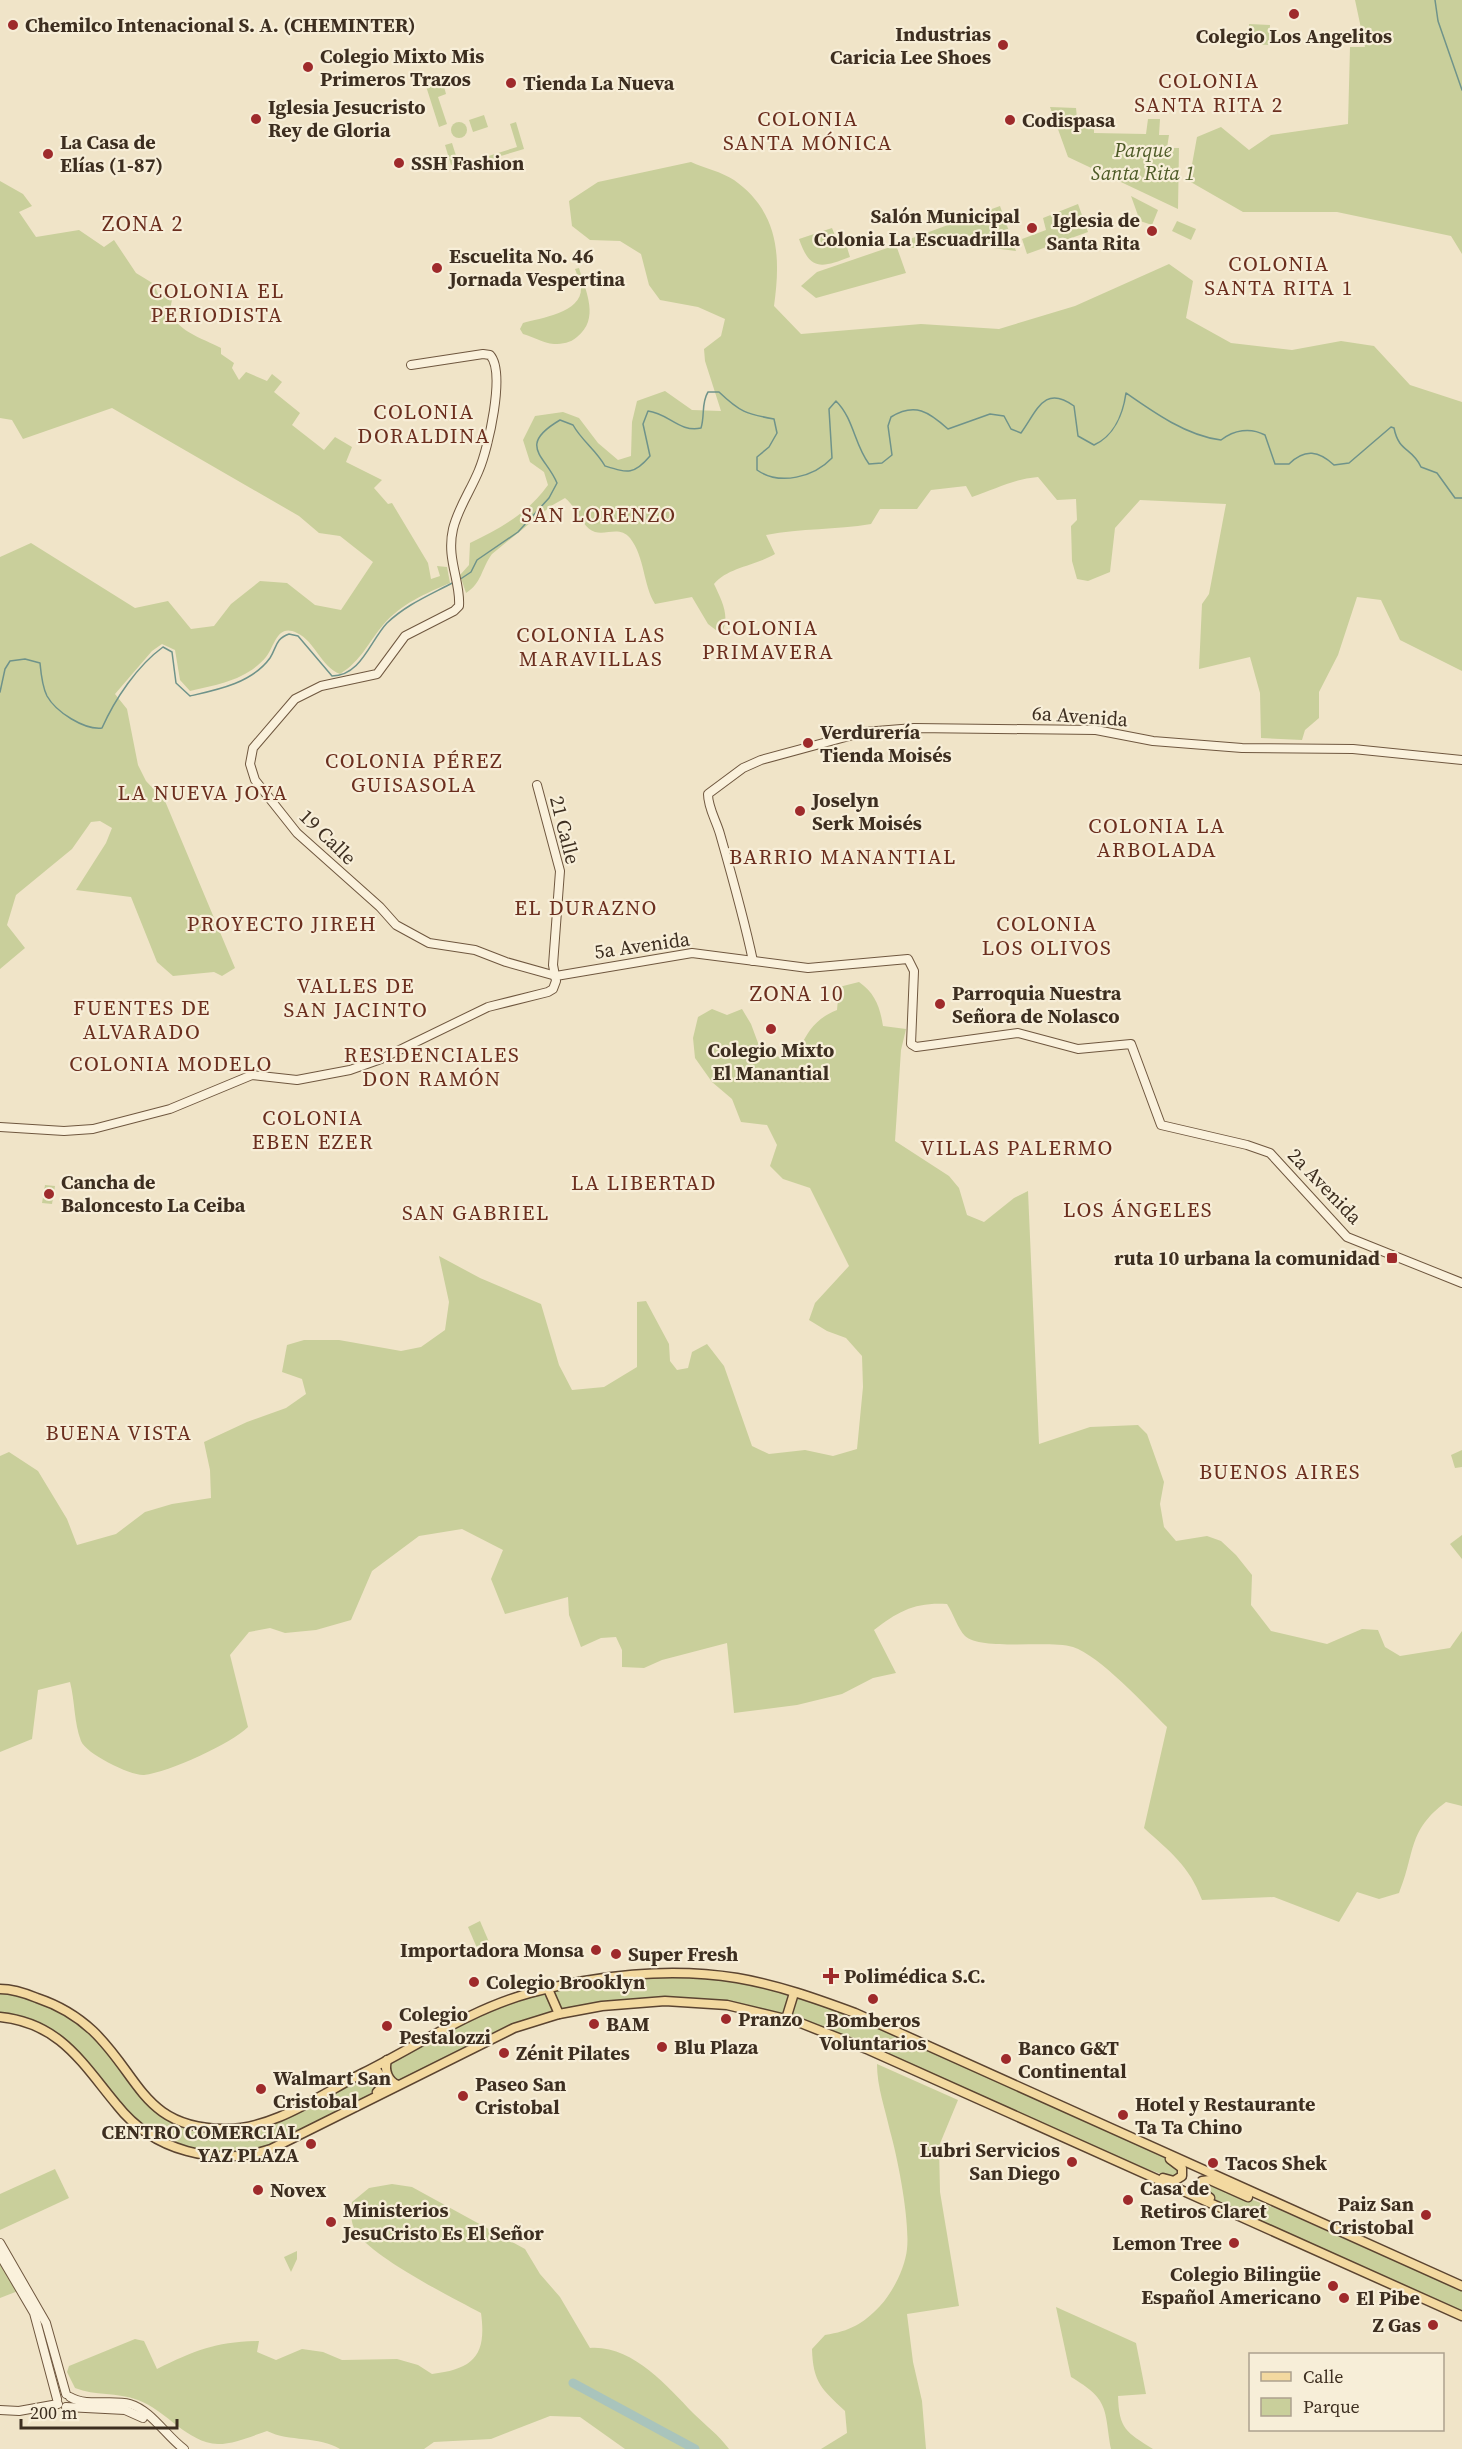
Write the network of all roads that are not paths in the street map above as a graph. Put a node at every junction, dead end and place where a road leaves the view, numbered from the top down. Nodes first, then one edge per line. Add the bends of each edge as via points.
1 (411, 365) dead end
2 (1462, 760) edge
3 (537, 785) dead end
4 (416, 938) joint
5 (753, 961) junction
6 (556, 976) junction
7 (1161, 1125) joint
8 (0, 1127) edge
9 (1462, 1283) edge
10 (0, 1989) edge
11 (548, 1989) junction
12 (794, 1993) junction
13 (559, 2014) junction
14 (0, 2017) edge
15 (786, 2019) junction
16 (387, 2060) junction
17 (362, 2073) junction
18 (398, 2085) junction
19 (346, 2110) junction
20 (1106, 2125) junction
21 (1093, 2151) junction
22 (1272, 2202) junction
23 (1262, 2226) junction
24 (0, 2243) edge
25 (0, 2254) edge
26 (1462, 2286) edge
27 (1462, 2316) edge
28 (68, 2395) junction
29 (60, 2404) junction
30 (125, 2404) junction
31 (0, 2410) edge
32 (141, 2417) junction
33 (150, 2421) junction
34 (181, 2448) edge

1 - 4 street, 19 Calle via 483,354 495,361 488,441 479,472 453,528 457,609 405,636 377,674 321,686 295,699 253,748 250,757 251,770 263,792 313,849 396,925
2 - 5 street, 6a Avenida via 1353,749 1242,748 1153,741 1096,729 914,728 864,732 761,760 708,794
3 - 6 street, 21 Calle via 560,871 553,965
4 - 6 street, 5a Avenida via 475,950
5 - 6 street, 5a Avenida via 686,953
5 - 7 street, 5a Avenida via 808,968 903,958 912,962 910,1044 916,1047 1018,1033 1077,1049 1131,1044
6 - 8 street, 21 Calle via 553,989 488,1007 350,1070 297,1080 252,1075 170,1109 93,1129
7 - 9 street, 2a Avenida via 1270,1153 1347,1237
10 - 17 main road via 52,2003 80,2020 150,2102 166,2115 196,2127 254,2126
11 - 12 main road via 617,1977 689,1974 741,1979
11 - 13 main road
11 - 16 main road via 507,2001
12 - 15 main road
12 - 20 main road via 855,2013
13 - 15 main road via 664,2001 727,2005
13 - 18 main road via 514,2028
14 - 19 main road via 33,2025 60,2038 132,2120 172,2146 190,2152 227,2157 262,2152
15 - 21 main road via 869,2050
16 - 17 main road
16 - 18 main road via 385,2069
17 - 19 main road via 377,2071 383,2079 382,2089
18 - 19 main road
20 - 21 main road via 1167,2157 1182,2168 1182,2176 1168,2180
20 - 22 main road
21 - 23 main road
22 - 23 main road via 1251,2198 1210,2180 1199,2185 1205,2196
22 - 26 main road
23 - 27 main road
24 - 28 street via 46,2323
25 - 29 street via 34,2313
28 - 29 street via 60,2395
28 - 29 street via 71,2403
28 - 30 street via 80,2401
29 - 31 street
29 - 32 street via 125,2410
30 - 32 street
30 - 33 street via 136,2407
32 - 33 street
33 - 34 street

